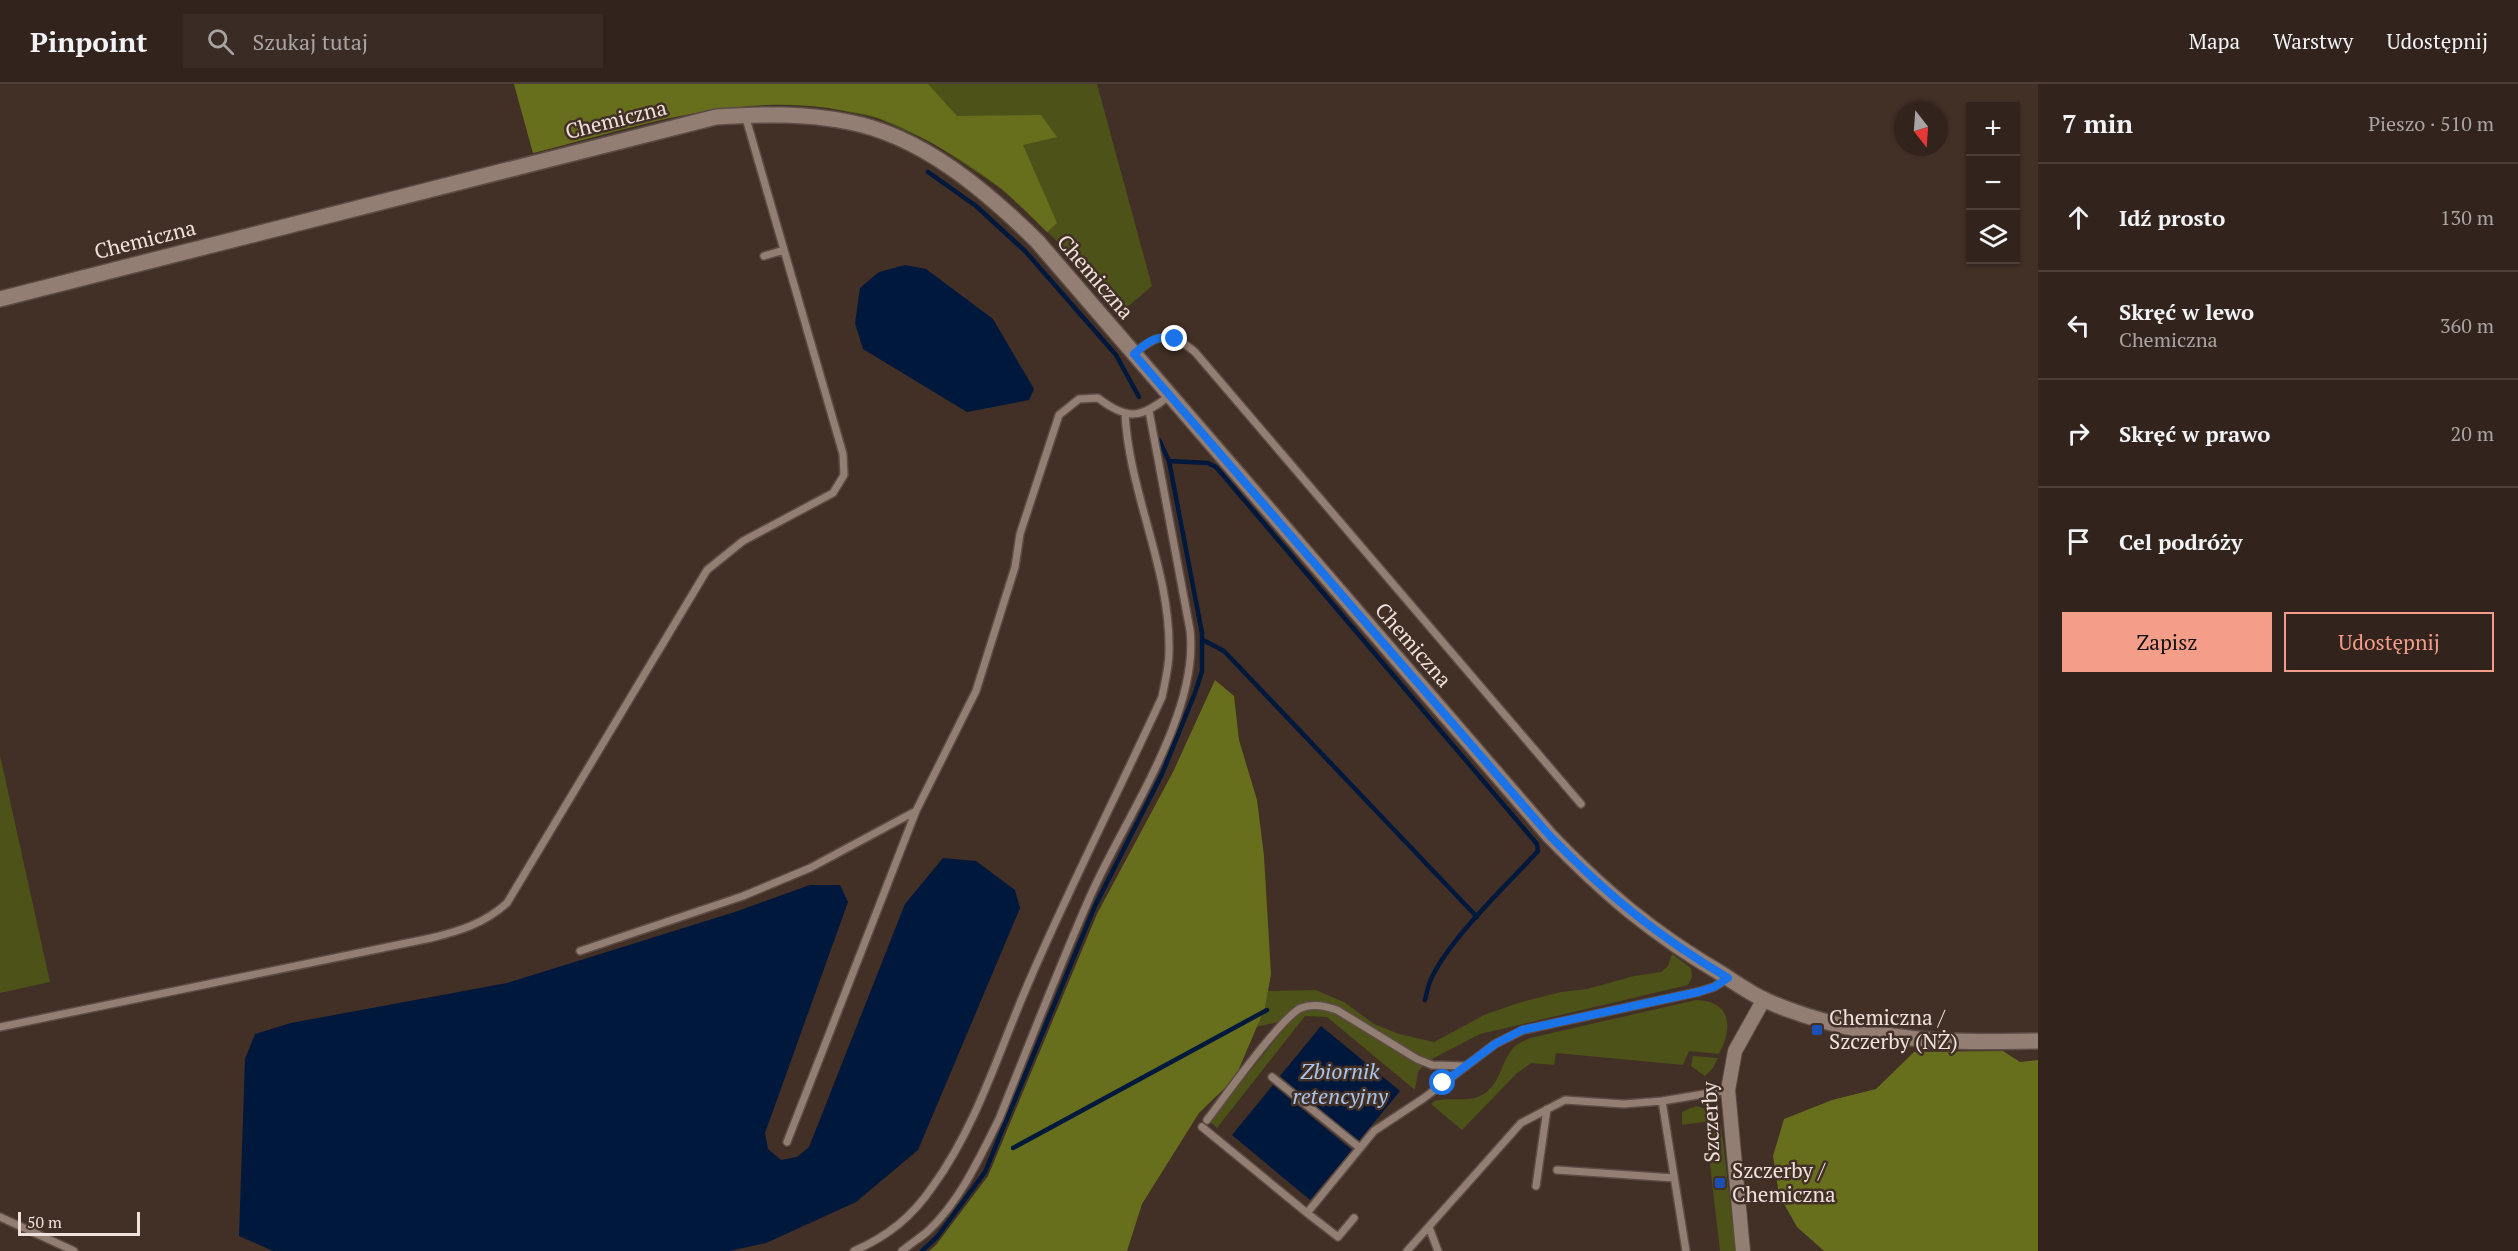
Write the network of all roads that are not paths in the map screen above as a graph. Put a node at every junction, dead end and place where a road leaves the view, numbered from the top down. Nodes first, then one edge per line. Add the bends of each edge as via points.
1 (745, 115) junction
2 (784, 250) junction
3 (764, 256) dead end
4 (0, 298) edge
5 (1134, 354) junction
6 (1170, 396) junction
7 (1149, 411) junction
8 (1125, 413) junction
9 (1581, 804) dead end
10 (916, 812) junction
11 (580, 951) dead end
12 (1728, 978) junction
13 (1764, 999) junction
14 (0, 1027) edge
15 (2038, 1041) edge
16 (1466, 1066) junction
17 (1272, 1077) dead end
18 (1728, 1090) junction
19 (1662, 1101) junction
20 (1547, 1109) junction
21 (1207, 1120) dead end
22 (1202, 1127) dead end
23 (788, 1142) dead end
24 (1360, 1148) junction
25 (1557, 1170) dead end
26 (1674, 1178) junction
27 (1536, 1186) dead end
28 (1307, 1212) junction
29 (0, 1217) edge
30 (1354, 1218) dead end
31 (1429, 1227) junction
32 (74, 1251) edge
33 (854, 1251) edge
34 (902, 1251) edge
35 (1407, 1251) edge
36 (1438, 1251) edge
37 (1686, 1251) edge
38 (1743, 1251) edge

1 - 2 lane
1 - 4 street, Chemiczna via 686,124
1 - 5 street, Chemiczna via 812,116 851,122 882,131 952,169 1037,241
2 - 3 lane
2 - 14 lane via 843,454 844,475 833,493 743,541 707,570 507,903 469,928 431,938
5 - 6 street, Chemiczna
5 - 9 lane via 1152,339 1168,337 1196,352
6 - 7 lane
6 - 12 street, Chemiczna via 1571,858 1639,920
7 - 8 lane
7 - 34 lane via 1190,630 1192,650 1186,689 1154,768 1089,898 982,1153 947,1209 929,1230
8 - 10 lane via 1098,398 1079,399 1059,416 1020,534 1015,567 976,691
8 - 33 lane via 1167,623 1169,652 1162,698 1069,888 965,1134 933,1187 903,1223
10 - 11 lane via 810,868 743,896
10 - 23 lane
12 - 13 street, Chemiczna
12 - 16 lane via 1698,992 1522,1030
13 - 15 street, Chemiczna via 1871,1032 1947,1041
13 - 18 street, Szczerby via 1735,1051
16 - 21 lane via 1432,1065 1407,1054 1337,1010 1309,1005 1287,1017
16 - 24 lane via 1374,1131
17 - 24 lane
18 - 19 lane
18 - 38 street, Szczerby
19 - 20 lane via 1624,1104 1565,1100
19 - 26 lane
20 - 27 lane
20 - 31 lane via 1521,1123
22 - 28 lane
24 - 28 lane
25 - 26 lane
26 - 37 lane
28 - 30 lane via 1338,1237
29 - 32 lane
31 - 35 lane
31 - 36 lane

